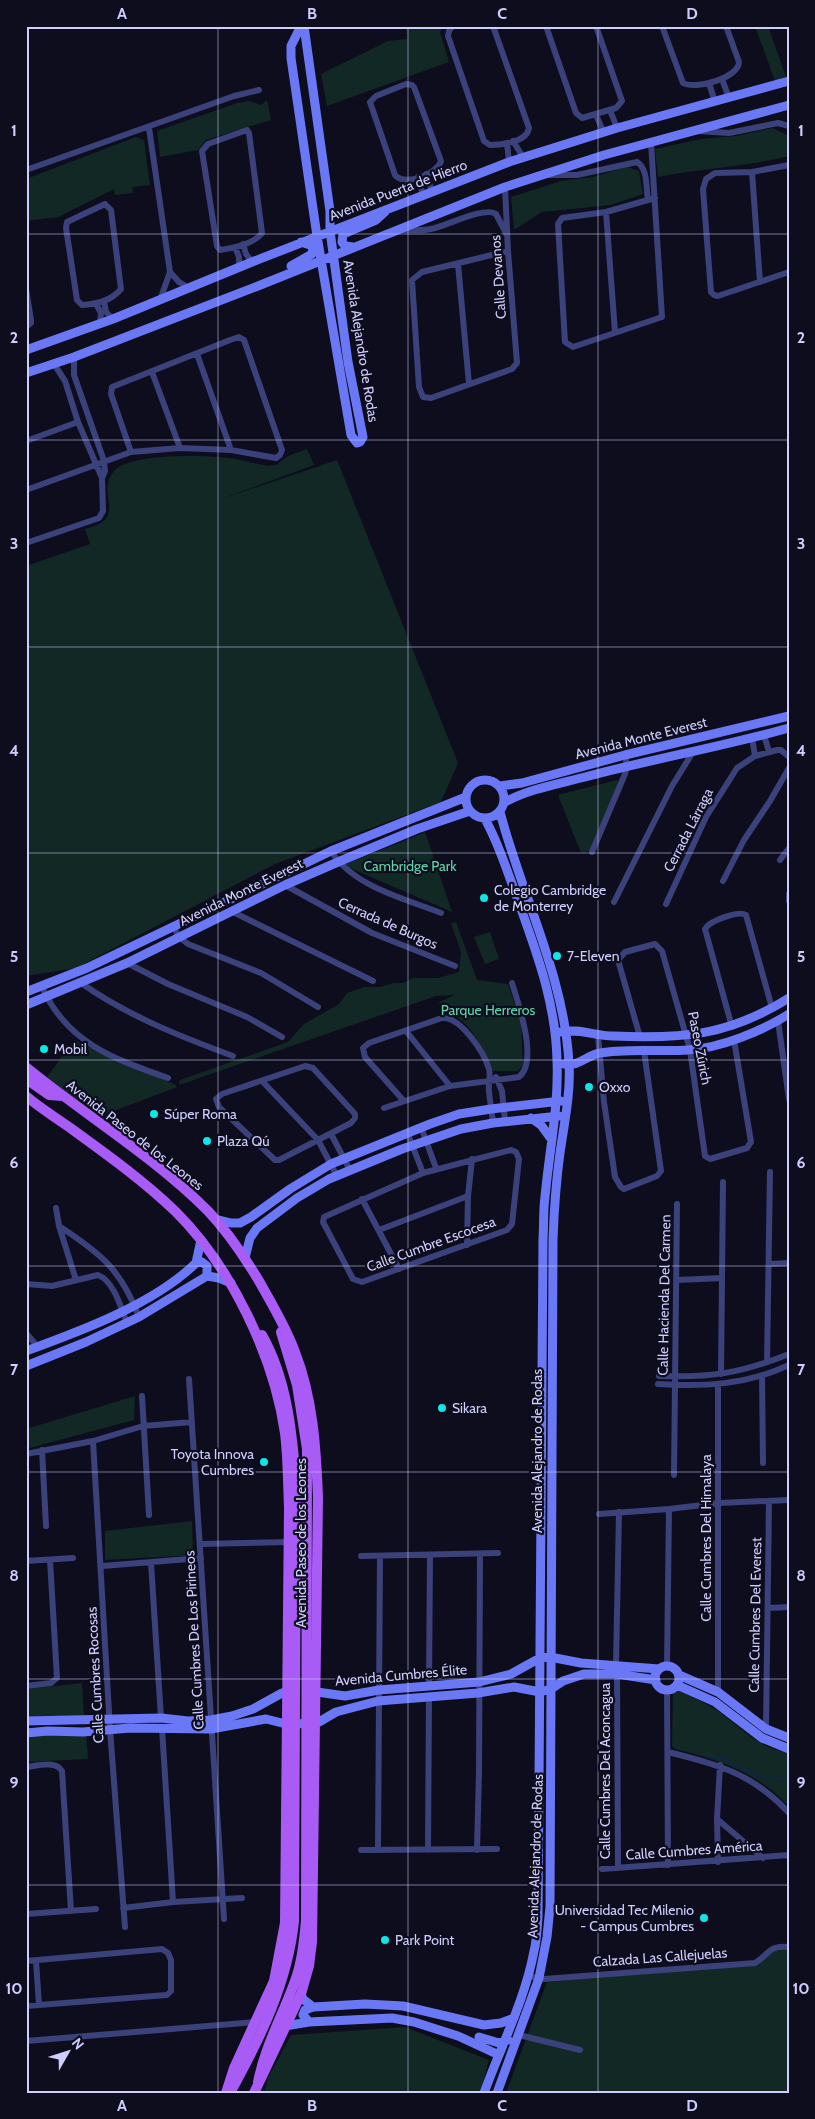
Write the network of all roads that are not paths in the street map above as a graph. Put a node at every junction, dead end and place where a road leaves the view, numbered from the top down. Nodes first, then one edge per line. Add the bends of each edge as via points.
1 (302, 26) edge
2 (453, 26) edge
3 (493, 26) edge
4 (546, 26) edge
5 (596, 26) edge
6 (662, 26) edge
7 (726, 26) edge
8 (294, 42) junction
9 (306, 46) junction
10 (722, 79) junction
11 (789, 81) edge
12 (710, 83) junction
13 (259, 90) dead end
14 (313, 94) junction
15 (296, 97) junction
16 (729, 98) junction
17 (715, 102) junction
18 (789, 105) edge
19 (610, 110) junction
20 (596, 115) junction
21 (789, 126) edge
22 (149, 128) junction
23 (617, 128) junction
24 (694, 130) junction
25 (604, 133) junction
26 (510, 142) junction
27 (650, 142) junction
28 (523, 157) junction
29 (508, 162) junction
30 (789, 165) edge
31 (26, 170) edge
32 (752, 172) junction
33 (426, 174) junction
34 (546, 174) junction
35 (418, 177) junction
36 (505, 187) junction
37 (432, 192) junction
38 (423, 195) junction
39 (655, 198) junction
40 (648, 200) junction
41 (388, 209) junction
42 (330, 211) junction
43 (606, 212) junction
44 (351, 223) junction
45 (396, 229) junction
46 (330, 231) junction
47 (507, 235) junction
48 (317, 236) junction
49 (301, 242) junction
50 (243, 244) junction
51 (235, 247) junction
52 (353, 247) junction
53 (508, 251) junction
54 (333, 255) junction
55 (322, 259) junction
56 (252, 262) junction
57 (458, 264) junction
58 (239, 267) junction
59 (170, 272) junction
60 (789, 272) edge
61 (268, 281) junction
62 (760, 282) junction
63 (189, 288) junction
64 (26, 289) edge
65 (160, 300) junction
66 (104, 302) junction
67 (96, 304) junction
68 (112, 319) junction
69 (100, 323) junction
70 (26, 327) edge
71 (615, 332) junction
72 (26, 350) edge
73 (197, 354) junction
74 (74, 357) junction
75 (54, 364) junction
76 (152, 372) junction
77 (26, 373) edge
78 (469, 384) junction
79 (80, 393) junction
80 (71, 396) junction
81 (78, 422) junction
82 (26, 441) edge
83 (180, 448) junction
84 (231, 450) junction
85 (131, 452) junction
86 (104, 461) junction
87 (96, 465) junction
88 (102, 478) junction
89 (26, 490) edge
90 (26, 543) edge
91 (789, 716) edge
92 (789, 728) edge
93 (764, 735) junction
94 (752, 738) junction
95 (693, 752) junction
96 (762, 754) junction
97 (625, 755) junction
98 (789, 757) edge
99 (627, 766) junction
100 (789, 768) edge
101 (500, 786) junction
102 (466, 797) junction
103 (505, 802) junction
104 (470, 811) junction
105 (500, 812) junction
106 (485, 819) junction
107 (789, 848) edge
108 (331, 851) junction
109 (592, 852) dead end
110 (780, 860) dead end
111 (338, 862) junction
112 (723, 881) dead end
113 (285, 885) junction
114 (243, 892) junction
115 (788, 895) edge
116 (789, 901) edge
117 (614, 902) dead end
118 (250, 903) junction
119 (666, 904) dead end
120 (233, 912) junction
121 (441, 913) dead end
122 (174, 928) junction
123 (179, 937) junction
124 (127, 963) junction
125 (455, 966) dead end
126 (88, 968) junction
127 (93, 978) junction
128 (373, 981) dead end
129 (81, 983) junction
130 (512, 983) dead end
131 (42, 987) junction
132 (26, 992) edge
133 (47, 997) junction
134 (789, 998) edge
135 (26, 1005) edge
136 (318, 1007) dead end
137 (772, 1008) junction
138 (789, 1014) edge
139 (778, 1021) junction
140 (732, 1027) junction
141 (406, 1031) junction
142 (566, 1031) junction
143 (555, 1033) junction
144 (598, 1036) junction
145 (687, 1036) junction
146 (282, 1037) dead end
147 (640, 1037) junction
148 (734, 1040) junction
149 (690, 1050) junction
150 (644, 1051) junction
151 (598, 1053) junction
152 (232, 1056) dead end
153 (558, 1062) junction
154 (569, 1065) junction
155 (26, 1067) edge
156 (490, 1072) junction
157 (168, 1078) dead end
158 (26, 1079) edge
159 (498, 1079) junction
160 (489, 1080) junction
161 (262, 1081) junction
162 (556, 1082) junction
163 (450, 1086) junction
164 (26, 1096) edge
165 (63, 1096) junction
166 (789, 1099) edge
167 (404, 1100) junction
168 (567, 1101) junction
169 (555, 1102) junction
170 (538, 1103) junction
171 (503, 1107) junction
172 (384, 1108) dead end
173 (491, 1109) junction
174 (566, 1115) junction
175 (554, 1116) junction
176 (532, 1118) junction
177 (505, 1121) junction
178 (493, 1122) junction
179 (421, 1127) junction
180 (407, 1132) junction
181 (331, 1134) junction
182 (318, 1140) junction
183 (426, 1140) junction
184 (552, 1140) junction
185 (412, 1145) junction
186 (344, 1158) junction
187 (472, 1159) junction
188 (332, 1164) junction
189 (436, 1168) junction
190 (350, 1170) junction
191 (770, 1172) dead end
192 (423, 1173) junction
193 (337, 1176) junction
194 (723, 1182) dead end
195 (468, 1196) junction
196 (362, 1199) junction
197 (677, 1204) dead end
198 (56, 1208) dead end
199 (215, 1219) junction
200 (59, 1226) junction
201 (379, 1230) junction
202 (201, 1240) junction
203 (467, 1245) junction
204 (245, 1258) junction
205 (196, 1263) junction
206 (789, 1263) edge
207 (769, 1264) junction
208 (112, 1267) junction
209 (400, 1269) junction
210 (207, 1276) junction
211 (103, 1277) junction
212 (722, 1278) junction
213 (76, 1280) junction
214 (677, 1280) junction
215 (27, 1282) edge
216 (232, 1283) junction
217 (127, 1289) junction
218 (115, 1295) junction
219 (242, 1303) junction
220 (134, 1305) junction
221 (123, 1311) junction
222 (139, 1317) junction
223 (280, 1318) junction
224 (127, 1323) junction
225 (26, 1333) edge
226 (38, 1347) junction
227 (26, 1352) edge
228 (789, 1354) edge
229 (767, 1362) junction
230 (789, 1365) edge
231 (26, 1366) edge
232 (721, 1374) junction
233 (659, 1376) dead end
234 (762, 1376) junction
235 (676, 1377) junction
236 (189, 1379) dead end
237 (658, 1384) dead end
238 (676, 1385) junction
239 (718, 1385) junction
240 (142, 1396) dead end
241 (192, 1422) junction
242 (143, 1426) junction
243 (93, 1440) junction
244 (42, 1450) junction
245 (26, 1454) edge
246 (763, 1463) dead end
247 (674, 1475) dead end
248 (789, 1500) edge
249 (769, 1502) junction
250 (719, 1503) junction
251 (670, 1509) junction
252 (619, 1512) junction
253 (599, 1514) dead end
254 (149, 1515) dead end
255 (46, 1526) dead end
256 (289, 1542) junction
257 (201, 1544) junction
258 (480, 1554) junction
259 (498, 1554) dead end
260 (430, 1555) junction
261 (361, 1556) dead end
262 (380, 1556) junction
263 (73, 1558) dead end
264 (201, 1558) junction
265 (50, 1560) junction
266 (26, 1561) edge
267 (151, 1562) junction
268 (102, 1566) junction
269 (789, 1607) edge
270 (768, 1608) junction
271 (550, 1657) junction
272 (540, 1658) junction
273 (288, 1662) junction
274 (316, 1667) junction
275 (663, 1668) junction
276 (616, 1670) junction
277 (679, 1675) junction
278 (656, 1680) junction
279 (478, 1682) junction
280 (677, 1685) junction
281 (26, 1686) edge
282 (429, 1687) junction
283 (551, 1689) junction
284 (667, 1689) junction
285 (288, 1690) junction
286 (379, 1690) junction
287 (315, 1692) junction
288 (540, 1692) junction
289 (718, 1692) junction
290 (478, 1693) junction
291 (429, 1698) junction
292 (378, 1701) junction
293 (161, 1718) junction
294 (110, 1719) junction
295 (26, 1721) edge
296 (288, 1723) junction
297 (315, 1723) junction
298 (211, 1725) junction
299 (162, 1728) junction
300 (766, 1728) junction
301 (110, 1729) junction
302 (26, 1733) edge
303 (789, 1738) edge
304 (789, 1749) edge
305 (288, 1750) junction
306 (668, 1752) junction
307 (314, 1755) junction
308 (720, 1765) junction
309 (26, 1767) edge
310 (789, 1813) edge
311 (717, 1819) junction
312 (498, 1849) dead end
313 (361, 1850) dead end
314 (378, 1850) junction
315 (428, 1850) junction
316 (477, 1850) junction
317 (789, 1855) edge
318 (763, 1858) junction
319 (718, 1862) junction
320 (668, 1865) junction
321 (618, 1868) junction
322 (602, 1869) dead end
323 (539, 1880) junction
324 (550, 1890) junction
325 (242, 1898) dead end
326 (222, 1899) junction
327 (173, 1902) junction
328 (123, 1908) junction
329 (96, 1909) dead end
330 (71, 1911) junction
331 (26, 1914) edge
332 (224, 1919) dead end
333 (125, 1927) dead end
334 (789, 1947) edge
335 (26, 1961) edge
336 (36, 1961) junction
337 (528, 1976) junction
338 (539, 1978) junction
339 (301, 1994) junction
340 (365, 2004) junction
341 (39, 2005) junction
342 (354, 2005) junction
343 (26, 2006) edge
344 (313, 2007) junction
345 (383, 2018) junction
346 (514, 2018) junction
347 (338, 2021) junction
348 (256, 2022) junction
349 (309, 2022) junction
350 (484, 2025) junction
351 (285, 2026) junction
352 (519, 2035) junction
353 (458, 2036) junction
354 (479, 2038) junction
355 (26, 2041) edge
356 (505, 2041) junction
357 (580, 2050) dead end
358 (500, 2055) junction
359 (258, 2082) junction
360 (228, 2093) edge
361 (254, 2093) edge
362 (484, 2093) edge
363 (497, 2093) edge

1 - 8 street, Avenida Alejandro de Rodas
1 - 9 street, Avenida Alejandro de Rodas
2 - 26 street via 448,36 484,141 490,145
3 - 26 street via 529,128 528,134
4 - 20 street via 576,114 582,118
5 - 19 street via 622,99 619,106
6 - 12 street via 683,82 688,85
7 - 10 street via 739,68
8 - 9 street
8 - 15 street, Avenida Alejandro de Rodas via 290,51
9 - 14 street, Avenida Alejandro de Rodas
10 - 12 street
10 - 16 street
11 - 16 street, Avenida Puerta de Hierro
12 - 17 street
13 - 22 street
14 - 15 street
14 - 42 street, Avenida Alejandro de Rodas
15 - 48 street, Avenida Alejandro de Rodas
16 - 17 street, Avenida Puerta de Hierro
17 - 23 street, Avenida Puerta de Hierro
18 - 24 street
19 - 20 street
19 - 23 street
20 - 25 street
21 - 24 street via 778,123 729,133
22 - 31 street
22 - 59 street
23 - 25 street, Avenida Puerta de Hierro
24 - 27 street
25 - 28 street, Avenida Puerta de Hierro
26 - 28 street
26 - 29 street
27 - 34 street
27 - 39 street
28 - 29 street, Avenida Puerta de Hierro
29 - 37 street, Avenida Puerta de Hierro
30 - 32 street
32 - 62 street
32 - 62 street via 715,173 706,180 703,190 711,292 718,296
33 - 35 street
33 - 35 street via 439,166 440,157 414,87 406,84 376,96 370,102 395,175 400,180
33 - 37 street
34 - 36 street
34 - 40 street via 577,175 637,162 642,165
35 - 38 street
36 - 45 street
36 - 47 street, Calle Devanos
37 - 38 street, Avenida Puerta de Hierro
38 - 41 street, Avenida Puerta de Hierro
39 - 40 street
39 - 71 street via 662,317
40 - 43 street
41 - 44 street, Avenida Puerta de Hierro
41 - 52 street via 376,220 343,234 342,242
42 - 44 street
42 - 46 street, Avenida Alejandro de Rodas
43 - 71 street
43 - 71 street via 559,220 565,342 573,347
44 - 46 street, Avenida Puerta de Hierro
45 - 47 street via 430,229 486,210 496,214
45 - 52 street
46 - 48 street, Avenida Puerta de Hierro
46 - 54 street, Avenida Alejandro de Rodas
47 - 53 street, Calle Devanos
48 - 49 street, Avenida Puerta de Hierro
48 - 55 street, Avenida Alejandro de Rodas
49 - 56 street, Avenida Puerta de Hierro
49 - 61 street via 313,248 312,254
50 - 51 street
50 - 51 street via 259,237 263,230 246,130 208,144 202,151 217,248
50 - 56 street
51 - 58 street
52 - 54 street
53 - 57 street
53 - 78 street, Calle Devanos via 517,363
54 - 55 street
54 - 55 street, Avenida Alejandro de Rodas via 348,362 363,437 357,443 351,435
55 - 61 street
56 - 58 street, Avenida Puerta de Hierro
57 - 78 street
57 - 78 street via 422,272 412,283 419,387 423,396 431,398
58 - 63 street, Avenida Puerta de Hierro
59 - 63 street
59 - 65 street
60 - 62 street
61 - 74 street
63 - 65 street, Avenida Puerta de Hierro
64 - 70 street via 31,320
65 - 68 street, Avenida Puerta de Hierro
66 - 67 street
66 - 67 street via 122,286 111,210 105,204 67,222 66,228 77,300 82,305
66 - 68 street
67 - 69 street
68 - 69 street, Avenida Puerta de Hierro
69 - 72 street, Avenida Puerta de Hierro
73 - 76 street
73 - 84 street
73 - 84 street via 239,337 244,340 282,450 276,458
74 - 75 street
74 - 79 street via 74,376
75 - 77 street
75 - 80 street
76 - 83 street
76 - 85 street via 112,387
79 - 80 street
79 - 86 street
80 - 81 street
81 - 82 street
81 - 87 street
83 - 84 street
83 - 85 street
85 - 86 street
86 - 87 street
86 - 88 street
87 - 88 street
87 - 89 street
88 - 90 street via 102,515
91 - 97 street, Avenida Monte Everest
92 - 93 street, Avenida Monte Everest
93 - 94 street, Avenida Monte Everest
93 - 96 street
94 - 95 street, Avenida Monte Everest
94 - 96 street
95 - 99 street, Avenida Monte Everest
95 - 117 street via 672,786
96 - 98 street via 781,750
96 - 119 street, Cerrada Lárraga via 737,768 716,799 696,834
97 - 99 street
97 - 101 street, Avenida Monte Everest
99 - 103 street, Avenida Monte Everest via 525,793
99 - 109 street
100 - 112 street via 744,840
101 - 102 street via 489,780 476,782
101 - 103 street
102 - 104 street
102 - 108 street, Avenida Monte Everest
103 - 105 street
104 - 106 street
104 - 111 street, Avenida Monte Everest
105 - 106 street
105 - 142 street, Avenida Alejandro de Rodas via 546,951
106 - 143 street, Avenida Alejandro de Rodas via 538,954
107 - 110 street
108 - 111 street
108 - 114 street, Avenida Monte Everest
111 - 113 street, Avenida Monte Everest
111 - 121 street via 363,880
113 - 118 street, Avenida Monte Everest
113 - 125 street, Cerrada de Burgos via 372,933
114 - 118 street
114 - 122 street, Avenida Monte Everest
115 - 116 street
118 - 120 street, Avenida Monte Everest
120 - 123 street, Avenida Monte Everest
120 - 128 street
122 - 123 street
122 - 126 street, Avenida Monte Everest
123 - 124 street, Avenida Monte Everest
123 - 136 street via 196,949 268,977
124 - 127 street, Avenida Monte Everest
124 - 146 street via 247,1017
126 - 127 street
126 - 131 street, Avenida Monte Everest
127 - 129 street, Avenida Monte Everest
129 - 133 street, Avenida Monte Everest
129 - 152 street via 134,1016
130 - 159 street via 527,1043 526,1067 519,1077
131 - 132 street, Avenida Monte Everest
131 - 133 street
133 - 135 street, Avenida Monte Everest
133 - 157 street via 60,1018 81,1038 114,1056
134 - 137 street
137 - 140 street
137 - 140 street via 744,913 706,926
138 - 139 street
139 - 148 street
139 - 166 street
140 - 145 street
141 - 156 street via 451,1018 477,1046
141 - 163 street
141 - 167 street via 363,1048 365,1057
142 - 143 street
142 - 144 street
142 - 154 street, Avenida Alejandro de Rodas
143 - 153 street, Avenida Alejandro de Rodas
144 - 147 street
144 - 151 street
145 - 147 street
145 - 147 street, Paseo Zúrich via 662,951 653,944 625,952 618,960
145 - 149 street, Paseo Zúrich
148 - 149 street
148 - 149 street, Paseo Zúrich via 751,1142 750,1146 714,1159 705,1156
149 - 150 street
150 - 151 street
150 - 151 street via 660,1174 629,1188 621,1187 615,1177
151 - 154 street
153 - 154 street
153 - 162 street, Avenida Alejandro de Rodas
154 - 168 street, Avenida Alejandro de Rodas
155 - 165 main road, Avenida Paseo de los Leones
156 - 159 street
156 - 160 street
158 - 165 main road via 49,1095
159 - 160 street
159 - 171 street
160 - 163 street
160 - 173 street
161 - 181 street via 309,1066 354,1114 351,1123
161 - 182 street
161 - 182 street via 218,1095 216,1103 275,1160
162 - 169 street, Avenida Alejandro de Rodas
162 - 170 street
163 - 167 street
164 - 202 main road, Avenida Paseo de los Leones via 156,1195
165 - 199 main road, Avenida Paseo de los Leones via 147,1158
167 - 172 street
168 - 169 street
168 - 174 street, Avenida Alejandro de Rodas
169 - 170 street
169 - 175 street, Avenida Alejandro de Rodas
170 - 171 street
171 - 173 street
171 - 177 street
173 - 178 street
173 - 179 street via 459,1114
174 - 175 street
174 - 271 street, Avenida Alejandro de Rodas via 553,1240
175 - 176 street
175 - 184 street, Avenida Alejandro de Rodas
176 - 177 street
176 - 184 street
177 - 178 street
178 - 183 street
179 - 180 street
179 - 183 street
180 - 185 street
180 - 186 street
181 - 182 street
181 - 186 street
182 - 188 street
183 - 185 street
183 - 189 street
184 - 272 street, Avenida Alejandro de Rodas via 544,1199
185 - 190 street
185 - 192 street
186 - 188 street
186 - 190 street
187 - 189 street, Calle Cumbre Escocesa
187 - 195 street
187 - 203 street, Calle Cumbre Escocesa via 510,1150 516,1152 519,1159 512,1224 506,1230
188 - 193 street
188 - 199 street via 240,1223
189 - 192 street, Calle Cumbre Escocesa
190 - 193 street
191 - 207 street
192 - 196 street, Calle Cumbre Escocesa
193 - 204 street via 297,1198 258,1228 250,1238
194 - 212 street
195 - 201 street
195 - 203 street
196 - 201 street
196 - 209 street, Calle Cumbre Escocesa via 324,1217 323,1222 353,1279 362,1282
197 - 214 street, Calle Hacienda Del Carmen
198 - 200 street
199 - 204 main road, Avenida Paseo de los Leones
200 - 208 street
200 - 213 street
201 - 209 street
202 - 205 street
202 - 216 main road, Avenida Paseo de los Leones
203 - 209 street, Calle Cumbre Escocesa
204 - 223 main road, Avenida Paseo de los Leones
205 - 210 street via 202,1262 207,1266
205 - 220 street
206 - 207 street
207 - 229 street
208 - 211 street
208 - 217 street
210 - 216 street
210 - 222 street
211 - 213 street via 94,1275
211 - 218 street
212 - 214 street
212 - 232 street
213 - 215 street via 52,1286
214 - 235 street, Calle Hacienda Del Carmen
216 - 219 main road, Avenida Paseo de los Leones
217 - 218 street
217 - 220 street
218 - 221 street
219 - 256 main road, Avenida Paseo de los Leones via 273,1381 283,1426 288,1460
219 - 360 main road, bridge via 272,1355 283,1388 294,1448 294,1921 290,1954 276,1998
220 - 221 street
220 - 222 street
221 - 224 street
221 - 226 street
222 - 224 street
223 - 274 main road, Avenida Paseo de los Leones via 299,1362 315,1440 318,1497
223 - 359 main road, bridge via 297,1385 308,1448 306,1921 296,1979 265,2052
224 - 231 street
225 - 226 street
226 - 227 street
228 - 229 street
229 - 232 street
230 - 234 street
232 - 235 street
233 - 235 street
234 - 239 street
234 - 246 street
235 - 238 street, Calle Hacienda Del Carmen
236 - 241 street, Calle Cumbres De Los Pirineos
237 - 238 street
238 - 239 street
238 - 247 street, Calle Hacienda Del Carmen
239 - 250 street, Calle Cumbres Del Himalaya
240 - 242 street
241 - 242 street
241 - 257 street, Calle Cumbres De Los Pirineos
242 - 243 street
242 - 254 street
243 - 244 street
243 - 268 street, Calle Cumbres Rocosas
244 - 245 street
244 - 255 street
248 - 249 street
249 - 250 street
249 - 270 street, Calle Cumbres Del Everest
250 - 251 street
250 - 289 street, Calle Cumbres Del Himalaya
251 - 252 street
251 - 275 street
252 - 253 street
252 - 276 street, Calle Cumbres Del Aconcagua
256 - 257 street
256 - 273 main road, Avenida Paseo de los Leones
257 - 264 street, Calle Cumbres De Los Pirineos
258 - 259 street
258 - 260 street
258 - 279 street
260 - 262 street
260 - 282 street
261 - 262 street
262 - 286 street
263 - 265 street
264 - 267 street
264 - 298 street, Calle Cumbres De Los Pirineos
265 - 266 street
265 - 281 street via 56,1678 51,1683
267 - 268 street
267 - 293 street
268 - 294 street, Calle Cumbres Rocosas
269 - 270 street
270 - 300 street, Calle Cumbres Del Everest
271 - 272 street, Avenida Cumbres Élite
271 - 276 street, Avenida Cumbres Élite
271 - 283 street, Avenida Alejandro de Rodas
272 - 279 street, Avenida Cumbres Élite via 511,1674
272 - 288 street, Avenida Alejandro de Rodas
273 - 274 main road via 297,1672 310,1672
273 - 285 main road, Avenida Paseo de los Leones
274 - 287 main road, Avenida Paseo de los Leones
275 - 276 street, Avenida Cumbres Élite
275 - 277 street via 676,1670
275 - 278 street
276 - 278 street, Avenida Cumbres Élite
276 - 283 street, Avenida Cumbres Élite via 584,1674
276 - 321 street, Calle Cumbres Del Aconcagua
277 - 280 street
277 - 289 street
278 - 284 street
279 - 282 street, Avenida Cumbres Élite
279 - 290 street
280 - 284 street
280 - 304 street via 715,1702 762,1738
282 - 286 street, Avenida Cumbres Élite
283 - 288 street, Avenida Cumbres Élite
283 - 324 street, Avenida Alejandro de Rodas
284 - 306 street
285 - 287 street, Avenida Cumbres Élite
285 - 296 main road, Avenida Paseo de los Leones
285 - 298 street, Avenida Cumbres Élite via 253,1709
286 - 287 street, Avenida Cumbres Élite via 345,1696
286 - 292 street
287 - 297 main road, Avenida Paseo de los Leones
288 - 290 street, Avenida Cumbres Élite via 514,1687
288 - 323 street, Avenida Alejandro de Rodas
289 - 300 street
290 - 291 street, Avenida Cumbres Élite
290 - 316 street
291 - 292 street, Avenida Cumbres Élite
291 - 315 street
292 - 297 street, Avenida Cumbres Élite via 336,1712
292 - 314 street
293 - 294 street, Avenida Cumbres Élite
293 - 298 street, Avenida Cumbres Élite
294 - 295 street, Avenida Cumbres Élite
294 - 301 street, Calle Cumbres Rocosas
296 - 297 street, Avenida Cumbres Élite
296 - 298 street, Avenida Cumbres Élite via 266,1718
296 - 305 main road, Avenida Paseo de los Leones
297 - 307 main road, Avenida Paseo de los Leones
298 - 299 street, Avenida Cumbres Élite
298 - 326 street, Calle Cumbres De Los Pirineos
299 - 301 street, Avenida Cumbres Élite
299 - 327 street
300 - 303 street
301 - 302 street, Avenida Cumbres Élite
301 - 328 street, Calle Cumbres Rocosas
305 - 307 main road via 294,1746 304,1747
305 - 348 main road, Avenida Paseo de los Leones via 285,1922 274,1981
306 - 308 street
306 - 320 street
307 - 339 main road, Avenida Paseo de los Leones via 313,1934
308 - 310 street via 763,1789
308 - 311 street
309 - 330 street via 54,1765 60,1768 63,1776
311 - 318 street
311 - 319 street
312 - 316 street
313 - 314 street
314 - 315 street
315 - 316 street
317 - 318 street, Calle Cumbres América
318 - 319 street, Calle Cumbres América
319 - 320 street, Calle Cumbres América
320 - 321 street, Calle Cumbres América
321 - 322 street, Calle Cumbres América
323 - 324 street via 544,1888
323 - 337 street, Avenida Alejandro de Rodas via 535,1950
324 - 338 street, Avenida Alejandro de Rodas via 547,1937
325 - 326 street
326 - 327 street
326 - 332 street, Calle Cumbres De Los Pirineos
327 - 328 street
328 - 333 street, Calle Cumbres Rocosas
329 - 330 street
330 - 331 street
334 - 338 street, Calzada Las Callejuelas via 769,1949 756,1963
335 - 336 street
336 - 341 street
336 - 341 street via 162,1950 171,1960 170,1993 167,1995
337 - 338 street, Calzada Las Callejuelas
337 - 346 street, Avenida Alejandro de Rodas
338 - 352 street, Avenida Alejandro de Rodas
339 - 344 street via 303,2000
339 - 351 main road, Avenida Paseo de los Leones
340 - 342 street
340 - 345 street via 363,2015
340 - 350 street via 403,2006
341 - 343 street
342 - 344 street
342 - 347 street via 352,2013
344 - 349 street via 305,2010 303,2015
345 - 347 street
345 - 353 street via 414,2022
346 - 350 street
346 - 356 street, Avenida Alejandro de Rodas
347 - 349 street
348 - 355 street
348 - 360 main road, Avenida Paseo de los Leones via 234,2068
349 - 351 street
350 - 354 street via 487,2033
351 - 359 main road, Avenida Paseo de los Leones
352 - 356 street
352 - 357 street
352 - 363 street, Avenida Alejandro de Rodas
353 - 354 street
353 - 358 street
354 - 356 street
356 - 358 street, Avenida Alejandro de Rodas
358 - 362 street, Avenida Alejandro de Rodas
359 - 361 main road, Avenida Paseo de los Leones

